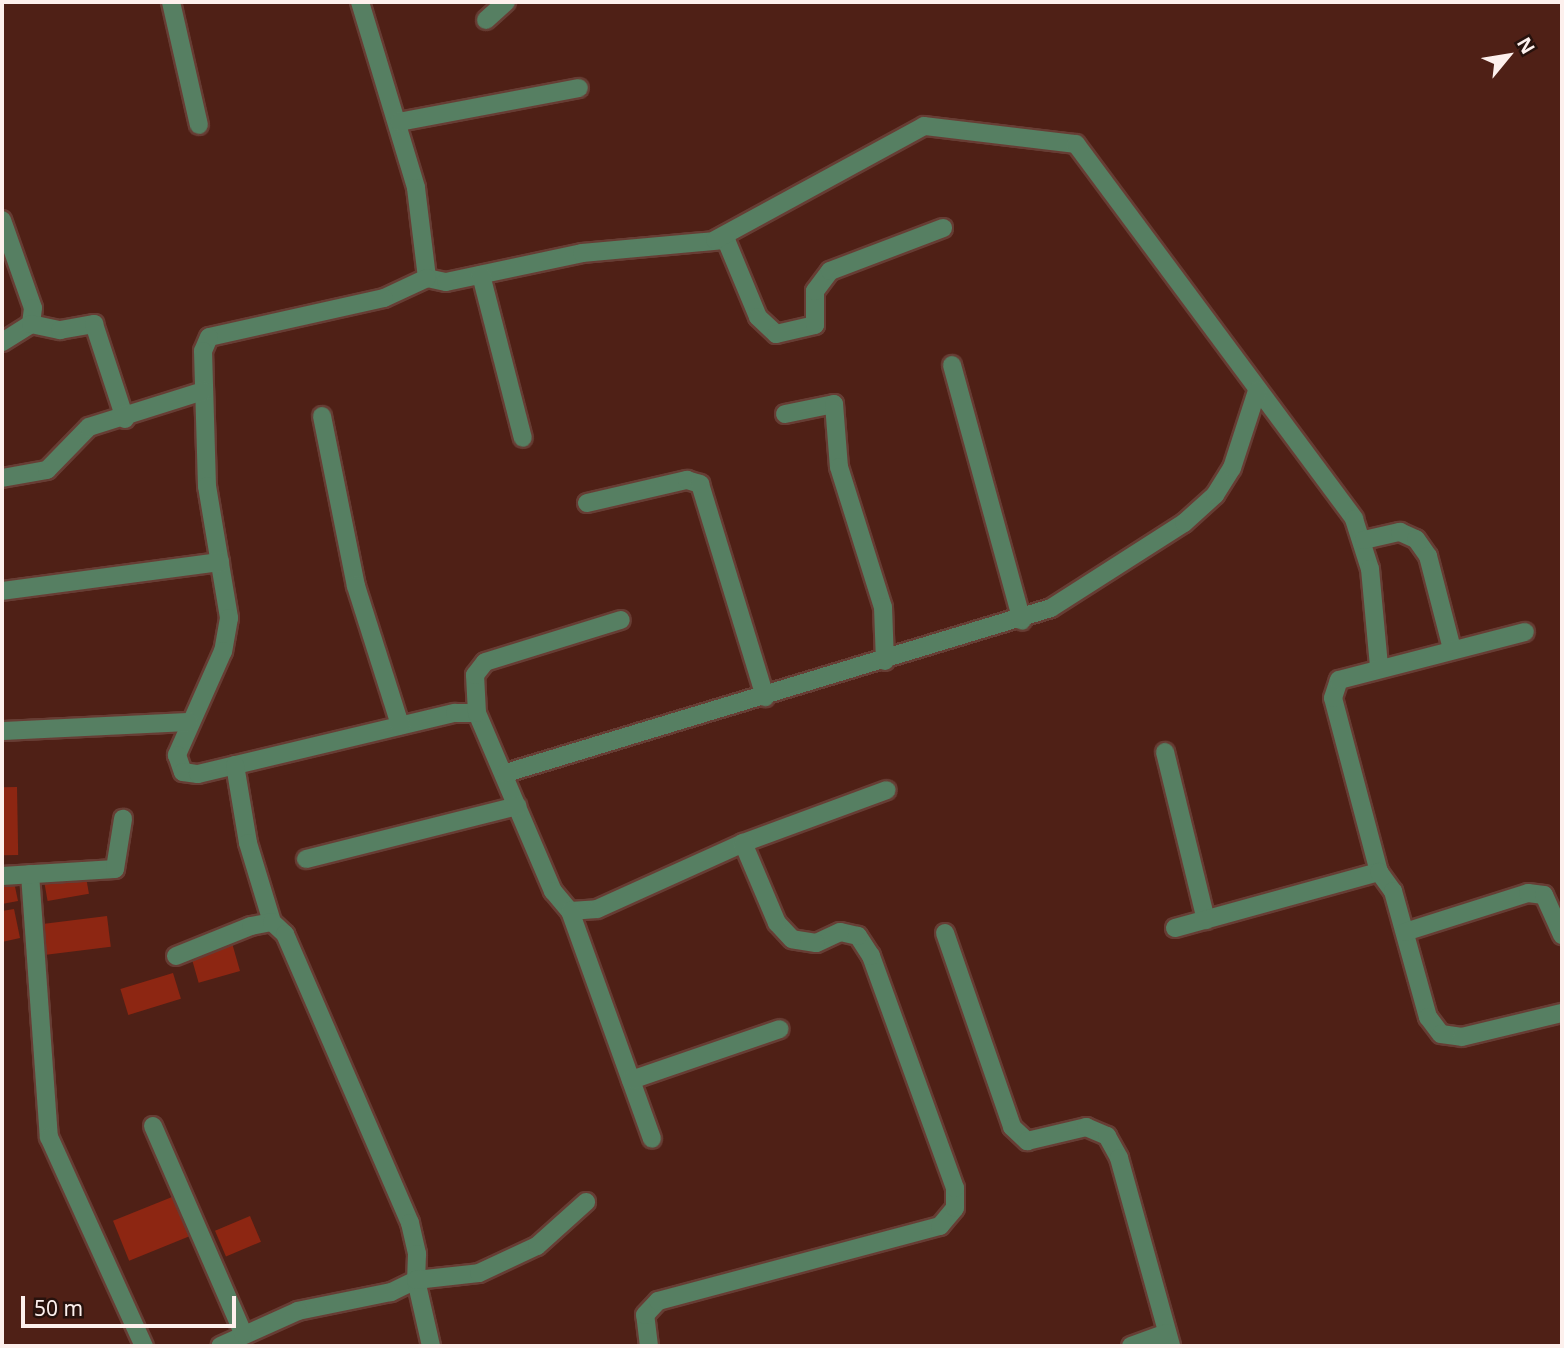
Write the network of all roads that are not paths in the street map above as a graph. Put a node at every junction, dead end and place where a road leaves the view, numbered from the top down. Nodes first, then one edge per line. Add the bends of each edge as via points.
1 (171, 2) edge
2 (360, 2) edge
3 (506, 2) edge
4 (486, 20) dead end
5 (579, 88) dead end
6 (399, 122) junction
7 (200, 125) dead end
8 (2, 220) edge
9 (943, 229) dead end
10 (715, 240) junction
11 (481, 275) junction
12 (427, 278) junction
13 (31, 324) junction
14 (2, 342) edge
15 (951, 365) dead end
16 (203, 391) junction
17 (1257, 391) junction
18 (785, 414) dead end
19 (322, 416) dead end
20 (125, 419) junction
21 (523, 438) dead end
22 (2, 478) edge
23 (587, 503) dead end
24 (1364, 540) junction
25 (220, 562) junction
26 (2, 591) edge
27 (621, 620) dead end
28 (1022, 621) junction
29 (1525, 632) dead end
30 (1452, 649) junction
31 (885, 661) junction
32 (1379, 666) junction
33 (765, 696) junction
34 (477, 713) junction
35 (189, 722) junction
36 (400, 725) junction
37 (2, 731) edge
38 (1165, 752) dead end
39 (235, 765) junction
40 (506, 773) junction
41 (887, 790) dead end
42 (517, 806) junction
43 (123, 819) dead end
44 (743, 843) junction
45 (306, 859) dead end
46 (1379, 872) junction
47 (30, 874) junction
48 (2, 876) edge
49 (570, 911) junction
50 (1206, 920) junction
51 (272, 922) junction
52 (1175, 928) dead end
53 (1405, 932) junction
54 (945, 933) dead end
55 (1562, 935) edge
56 (176, 956) dead end
57 (1562, 1013) edge
58 (780, 1029) dead end
59 (631, 1080) junction
60 (153, 1126) dead end
61 (652, 1139) dead end
62 (586, 1202) dead end
63 (416, 1280) junction
64 (243, 1333) junction
65 (1169, 1340) edge
66 (144, 1346) edge
67 (220, 1346) edge
68 (431, 1346) edge
69 (649, 1346) edge
70 (1131, 1346) edge

1 - 7 street
2 - 6 street
3 - 4 street
5 - 6 street
6 - 12 street
8 - 13 street via 33,308
9 - 10 street via 830,271 815,291 814,325 776,334 758,317 735,251
10 - 11 street via 582,253
10 - 17 street via 923,126 1076,144
11 - 12 street
11 - 21 street
12 - 16 street via 384,298 217,332 203,351
13 - 14 street
13 - 20 street via 60,330 94,324
15 - 28 street
16 - 20 street
16 - 25 street via 207,486
17 - 24 street
17 - 28 street via 1232,468 1215,495 1173,530
18 - 31 street via 834,404 839,467 883,607
19 - 36 street via 356,586
20 - 22 street via 74,435 60,462 47,470
23 - 33 street via 687,480 700,484
24 - 30 street via 1400,532 1416,539 1428,556
24 - 32 street
25 - 26 street
25 - 35 street via 229,590 223,651
27 - 34 street via 485,662 475,675
28 - 31 street
29 - 30 street
30 - 32 street
31 - 33 street
32 - 46 street via 1339,680 1333,698
33 - 40 street
34 - 36 street
34 - 40 street
35 - 37 street
35 - 39 street via 177,755 183,772
36 - 39 street
38 - 50 street
39 - 51 street via 248,843
40 - 42 street
41 - 44 street
42 - 45 street
42 - 49 street via 553,891
43 - 47 street via 116,869
44 - 49 street via 597,909
44 - 69 street via 777,923 792,939 816,943 840,932 859,936 872,956 955,1188 955,1208 940,1226 658,1301 645,1315
46 - 50 street
46 - 53 street via 1393,891
47 - 48 street
47 - 66 street via 49,1137
49 - 59 street
50 - 52 street
51 - 56 street
51 - 63 street via 285,934 410,1223
53 - 55 street via 1528,893 1544,895
53 - 57 street via 1427,1017 1441,1034 1462,1037
54 - 65 street via 1012,1127 1027,1141 1086,1128 1107,1136 1119,1158
58 - 59 street
59 - 61 street
60 - 64 street
62 - 63 street via 537,1246 479,1273
63 - 64 street via 391,1292 298,1311
63 - 68 street
64 - 67 street
65 - 70 street

